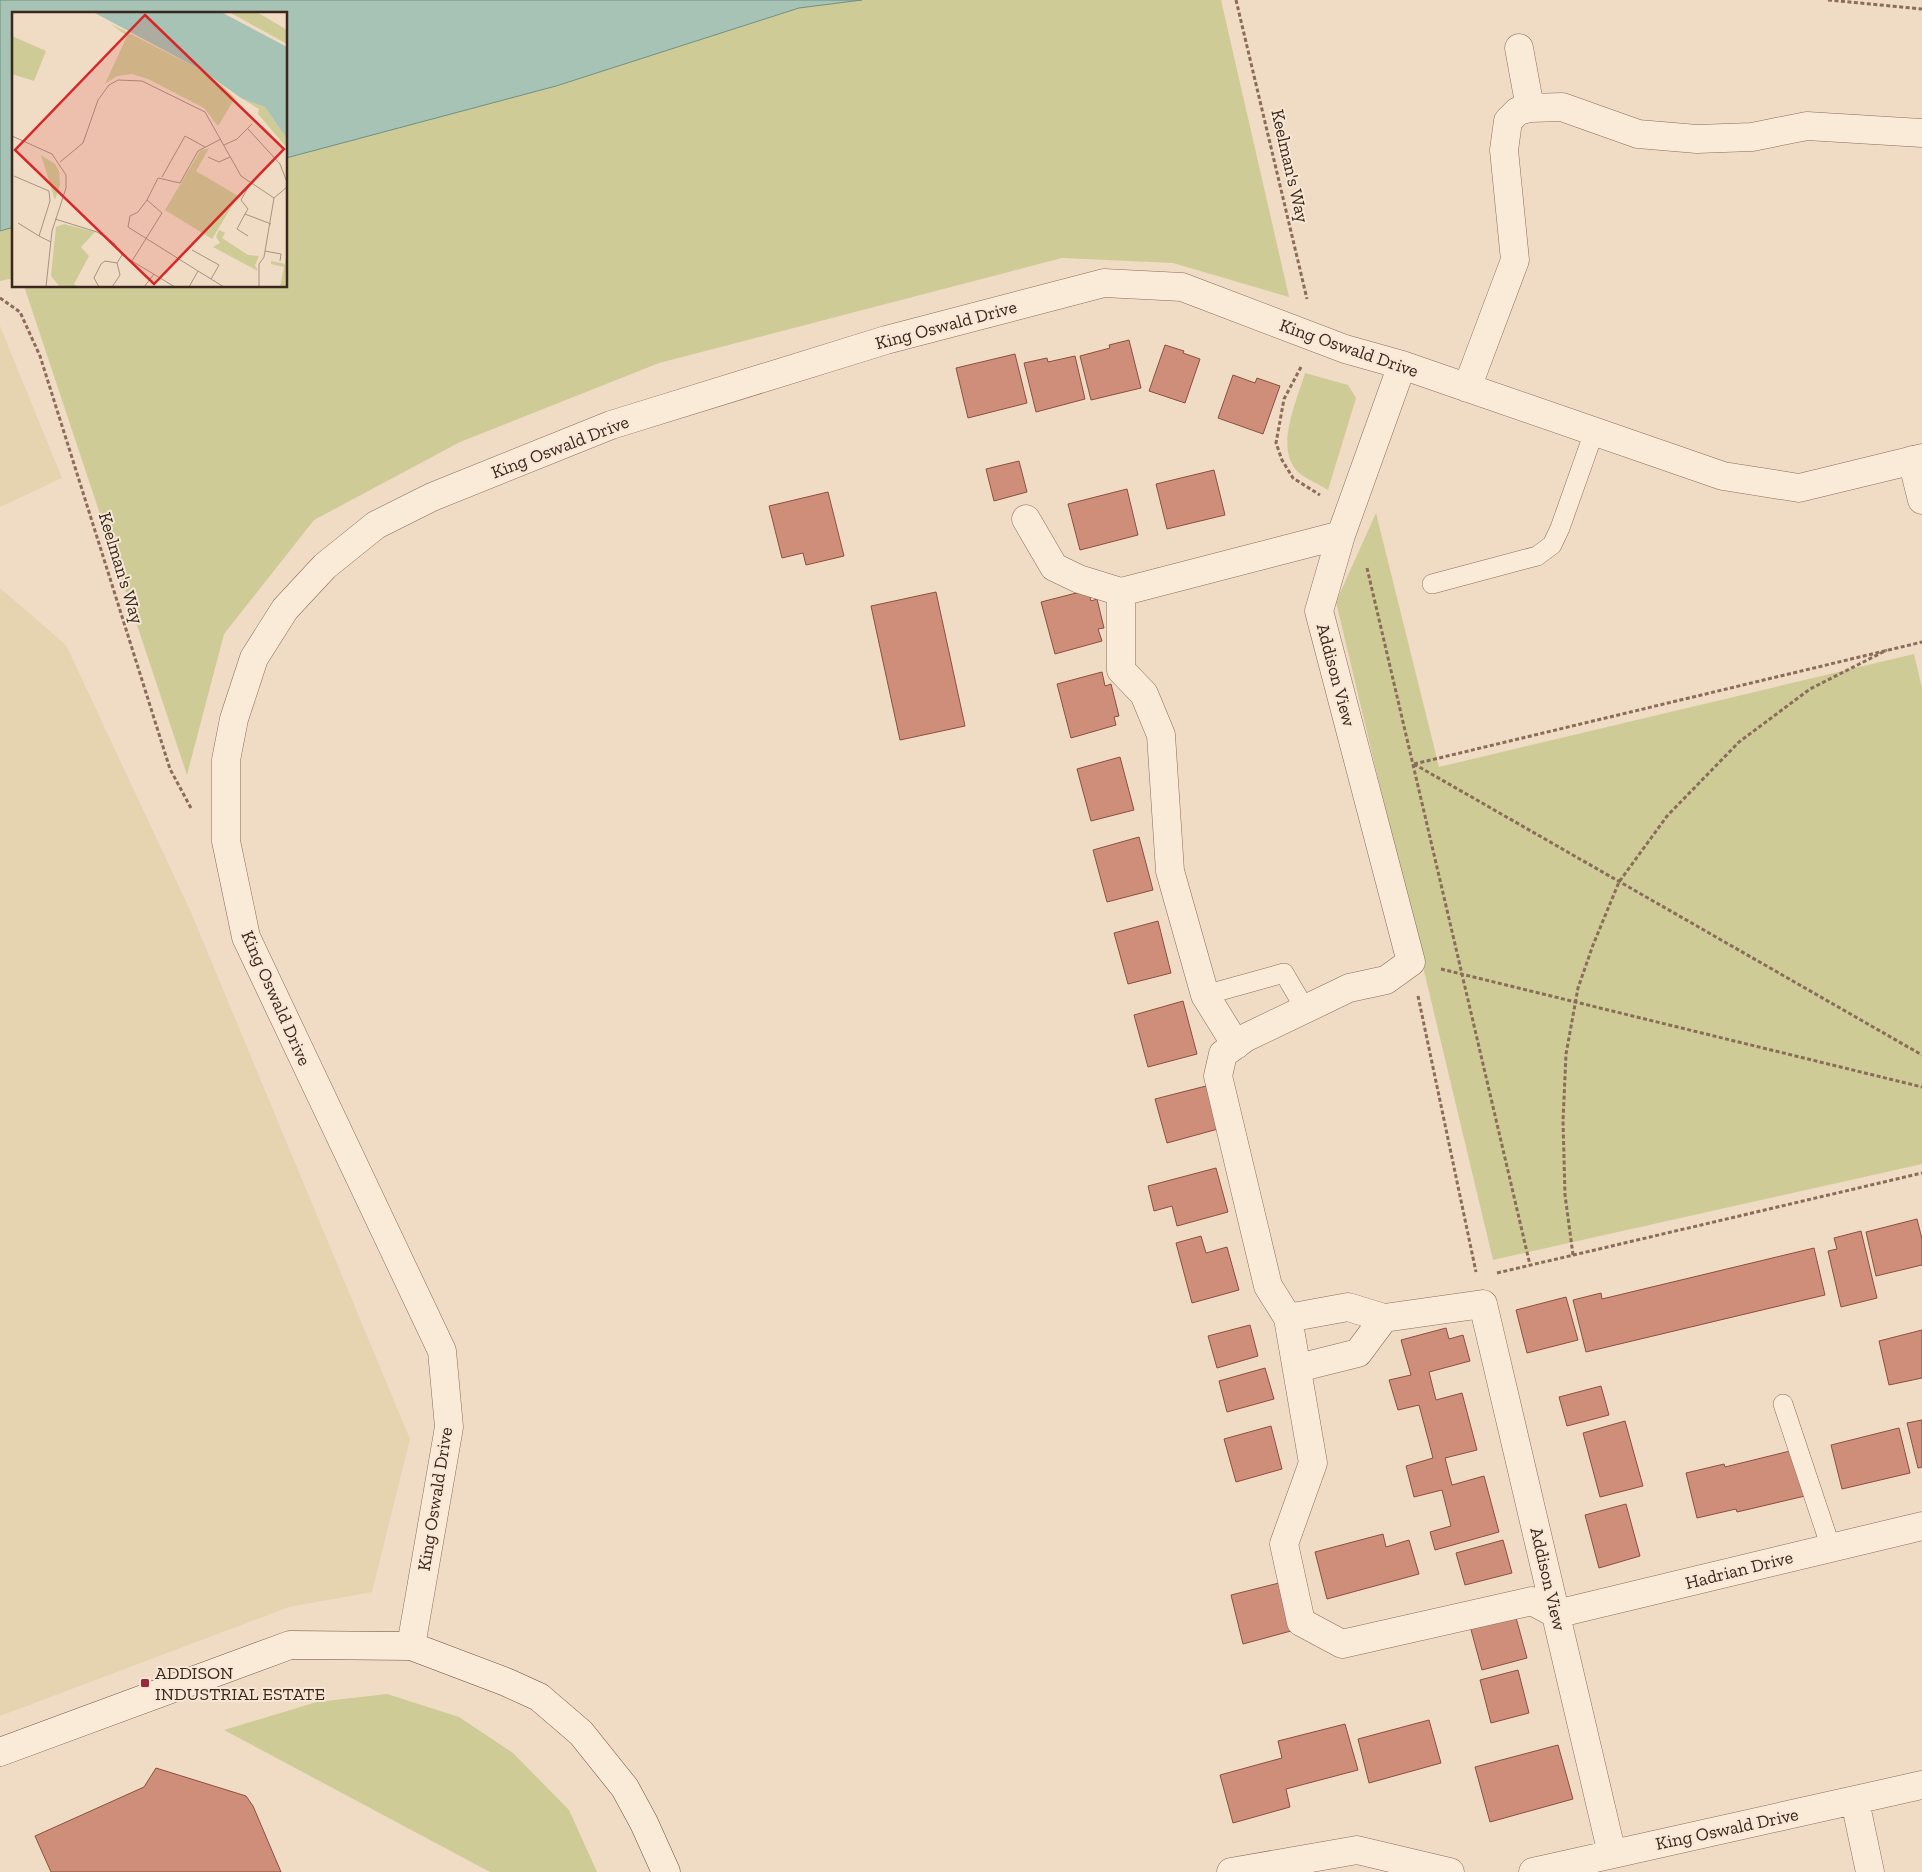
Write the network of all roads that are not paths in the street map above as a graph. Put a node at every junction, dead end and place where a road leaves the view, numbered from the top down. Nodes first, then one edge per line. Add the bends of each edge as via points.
1 (1519, 48) dead end
2 (1530, 108) junction
3 (1922, 133) edge
4 (1402, 365) junction
5 (1467, 388) junction
6 (1594, 432) junction
7 (1917, 459) edge
8 (1922, 500) edge
9 (1026, 519) dead end
10 (1345, 523) junction
11 (1432, 584) dead end
12 (1121, 592) junction
13 (1205, 995) junction
14 (1305, 1009) junction
15 (1236, 1045) junction
16 (1288, 1318) junction
17 (1384, 1318) junction
18 (1298, 1368) junction
19 (1783, 1404) dead end
20 (1922, 1526) edge
21 (1831, 1548) junction
22 (1556, 1614) junction
23 (411, 1646) junction
24 (0, 1752) edge
25 (1922, 1785) edge
26 (1855, 1801) junction
27 (1612, 1854) junction
28 (666, 1872) edge
29 (1231, 1872) edge
30 (1450, 1872) edge
31 (1533, 1872) edge
32 (1870, 1872) edge

1 - 2 street
2 - 3 street via 1562,107 1638,134 1697,139 1752,137 1807,126
2 - 5 street via 1518,111 1508,122 1504,150 1515,260
4 - 5 street, King Oswald Drive
4 - 10 street, Addison View
4 - 23 street, King Oswald Drive via 1316,339 1182,287 1104,283 886,340 611,425 432,497 376,525 324,566 286,609 254,658 234,719 226,760 226,841 246,937 442,1351 449,1427
5 - 6 street, King Oswald Drive
6 - 7 street, King Oswald Drive via 1723,476 1799,488
6 - 11 lane via 1552,545 1538,556
7 - 8 street
9 - 12 street via 1054,567 1079,579
10 - 12 street
10 - 14 street, Addison View via 1319,611 1411,962 1386,980 1349,988
12 - 13 street via 1121,670 1144,694 1161,735 1170,871
13 - 14 lane via 1284,972
13 - 15 street
14 - 15 street
15 - 16 street via 1223,1054 1218,1076 1268,1286
16 - 17 street via 1348,1307
16 - 18 street
17 - 18 street via 1358,1353
17 - 22 street, Addison View via 1483,1304
18 - 22 street via 1313,1463 1284,1544 1301,1622 1342,1644 1532,1601
19 - 21 lane
20 - 21 street, Hadrian Drive
21 - 22 street, Hadrian Drive
22 - 27 street, Addison View
23 - 24 street via 290,1645
23 - 28 street via 539,1697 581,1733 625,1788
25 - 26 street, King Oswald Drive
26 - 27 street, King Oswald Drive
26 - 32 street
27 - 31 street, King Oswald Drive
29 - 30 street via 1357,1850

